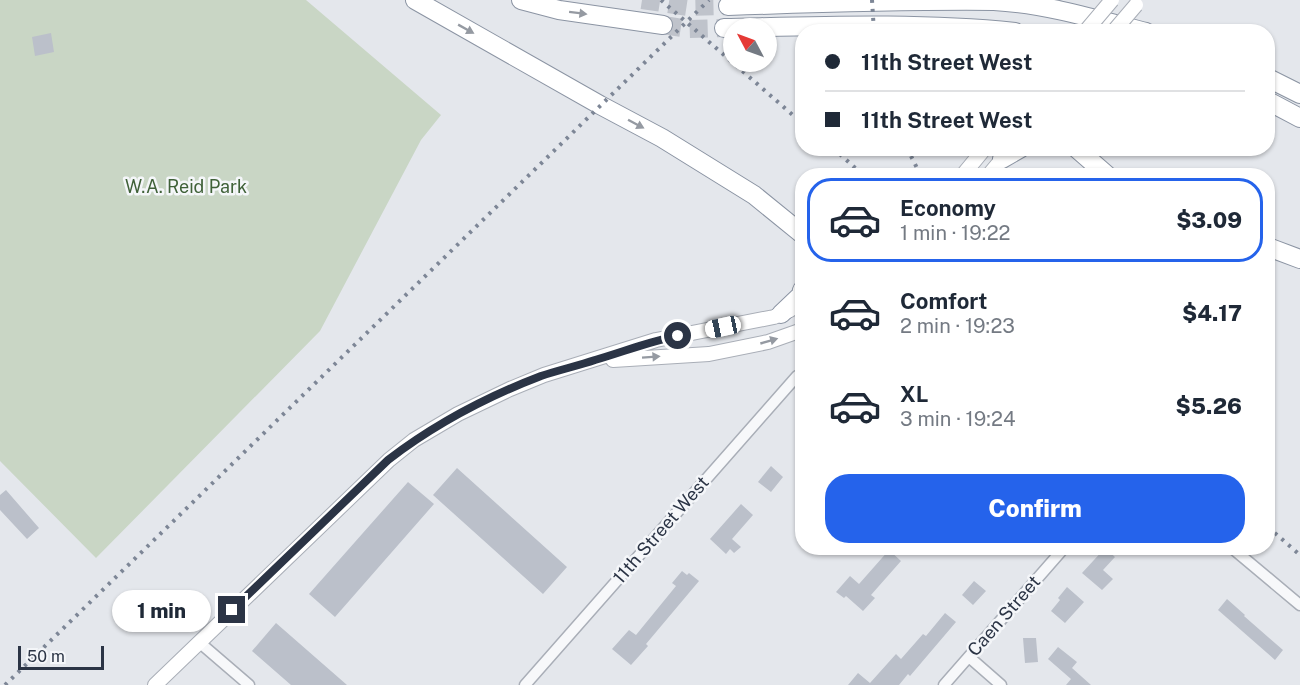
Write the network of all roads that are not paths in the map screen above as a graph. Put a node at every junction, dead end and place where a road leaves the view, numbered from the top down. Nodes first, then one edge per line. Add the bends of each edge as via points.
1 (415, 0) edge
2 (521, 0) edge
3 (1112, 0) edge
4 (1138, 3) edge
5 (728, 6) tunnel mouth
6 (1092, 24) edge
7 (1115, 24) edge
8 (1120, 24) edge
9 (663, 26) tunnel mouth
10 (795, 26) edge
11 (777, 27) edge
12 (1275, 82) edge
13 (1300, 94) edge
14 (1275, 105) edge
15 (1300, 118) edge
16 (978, 156) edge
17 (1004, 156) edge
18 (1082, 156) edge
19 (969, 168) edge
20 (995, 168) edge
21 (1097, 168) edge
22 (795, 228) edge
23 (1275, 250) edge
24 (1300, 259) edge
25 (795, 301) edge
26 (795, 307) edge
27 (781, 314) junction
28 (795, 332) edge
29 (592, 361) junction
30 (795, 378) edge
31 (1058, 555) edge
32 (1240, 555) edge
33 (1300, 605) edge
34 (199, 642) junction
35 (969, 657) junction
36 (155, 685) edge
37 (249, 685) edge
38 (525, 685) edge
39 (944, 685) edge
40 (1001, 685) edge

1 -> 22 highway via 662,138 754,195
2 -> 9 highway
3 - 6 main road, bridge
4 - 8 main road, bridge
5 - 7 highway via 994,1 1049,7
10 - 11 highway
12 - 13 highway
14 - 15 highway
16 - 19 main road
17 - 20 main road
18 - 21 highway
23 - 24 highway
25 - 27 highway
26 - 27 main road
27 - 29 main road via 656,340
29 -> 28 main road via 709,354
29 - 34 main road via 510,388 414,440 363,483
30 - 38 street, 11th Street West
31 - 35 street, Caen Street
32 - 33 street
34 - 36 main road
34 - 37 street
35 - 39 street, Caen Street
35 - 40 street

